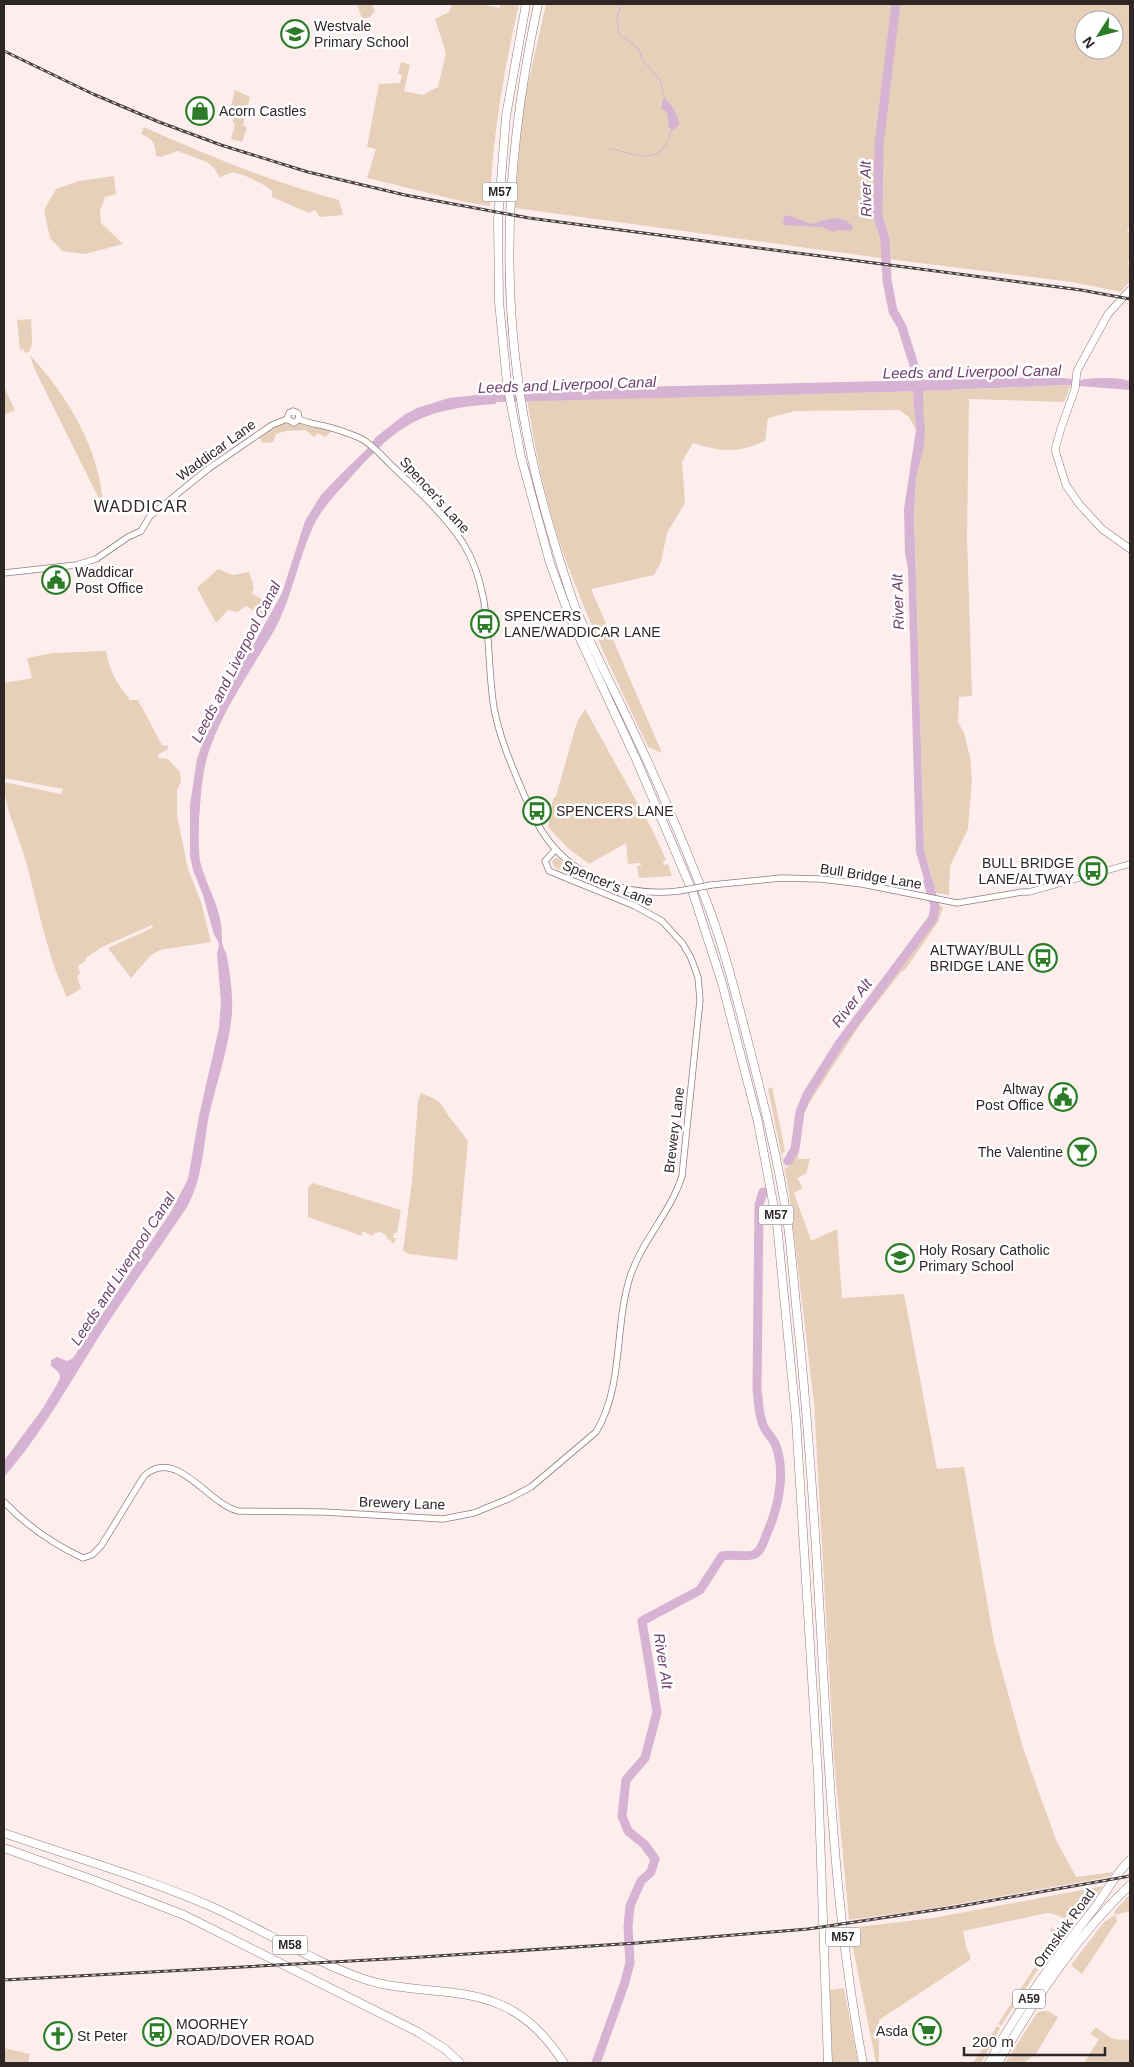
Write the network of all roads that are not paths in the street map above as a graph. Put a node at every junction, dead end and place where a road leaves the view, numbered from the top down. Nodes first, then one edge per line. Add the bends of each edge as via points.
1 (526, 4) edge
2 (538, 4) edge
3 (1130, 290) edge
4 (288, 419) junction
5 (299, 419) junction
6 (1130, 549) edge
7 (4, 573) edge
8 (556, 849) junction
9 (1130, 864) edge
10 (691, 958) joint
11 (4, 1502) edge
12 (4, 1833) edge
13 (4, 1848) edge
14 (1130, 1860) edge
15 (1130, 1885) edge
16 (460, 2063) edge
17 (564, 2063) edge
18 (828, 2063) edge
19 (863, 2063) edge
20 (989, 2063) edge
21 (998, 2063) edge

1 - 18 highway, M57 via 506,116 498,220 499,302 507,383 523,465 550,563 569,615 636,758 693,894 722,983 758,1122 778,1224 796,1419 818,1775
2 - 19 highway, M57 via 517,118 509,220 510,299 522,409 544,508 576,608 642,748 704,894 732,979 768,1117 787,1220 807,1410 840,1910 849,1992
3 - 6 main road via 1108,314 1091,344 1077,376 1056,450 1066,485 1094,521
4 - 5 street via 294,423
4 - 5 street via 293,411 298,413
4 - 7 street, Waddicar Lane via 272,426 208,469 150,516 141,531 96,559 76,565
5 - 8 street, Spencer's Lane via 346,432 366,442 438,513 462,542 478,572 484,594 499,731 534,816
8 - 9 street, Bull Bridge Lane, bridge via 582,872 608,884 642,892 679,891 782,878 822,879 963,902 1029,892
8 - 10 street, Spencer's Lane via 545,861 549,871 648,912 673,932
10 - 11 street, Brewery Lane via 698,977 700,1000 680,1182 630,1276 611,1398 602,1422 584,1444 520,1493 474,1513 443,1519 238,1511 225,1506 180,1472 159,1468 144,1476 101,1546 86,1558 43,1536
12 - 17 highway, M58 via 176,1892 365,1980 472,1997 501,2005 522,2016 538,2030
13 - 16 highway, M58 via 155,1903 208,1926 418,2032
14 - 20 highway, Ormskirk Road / A59 via 1062,1948
15 - 21 highway, Ormskirk Road / A59 via 1080,1939

